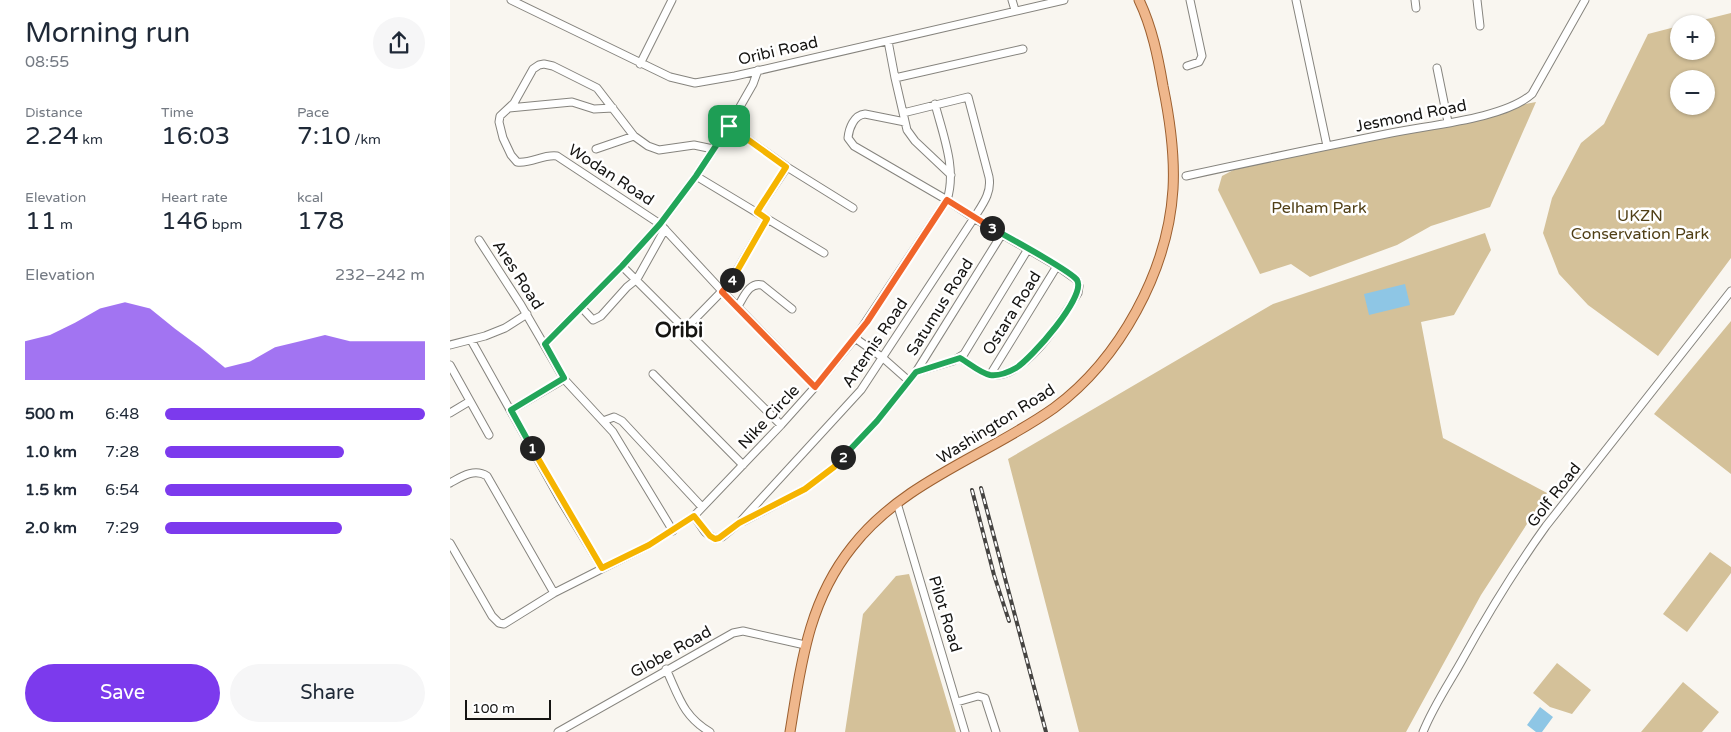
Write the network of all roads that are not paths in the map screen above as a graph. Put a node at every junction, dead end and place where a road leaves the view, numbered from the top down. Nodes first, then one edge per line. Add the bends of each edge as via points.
1 (511, 0) edge
2 (672, 0) edge
3 (1012, 0) edge
4 (1064, 0) edge
5 (1150, 0) edge
6 (1190, 0) edge
7 (1296, 0) edge
8 (1477, 0) edge
9 (1585, 0) edge
10 (1141, 3) edge
11 (1015, 10) junction
12 (1480, 26) dead end
13 (888, 40) junction
14 (1023, 49) dead end
15 (640, 64) junction
16 (1186, 66) dead end
17 (1437, 68) dead end
18 (758, 70) junction
19 (895, 78) junction
20 (935, 104) junction
21 (509, 108) junction
22 (613, 108) junction
23 (903, 113) junction
24 (906, 122) junction
25 (1448, 122) junction
26 (729, 126) junction
27 (634, 136) junction
28 (1326, 146) junction
29 (596, 149) dead end
30 (713, 149) junction
31 (786, 167) junction
32 (696, 176) junction
33 (951, 176) junction
34 (1186, 176) dead end
35 (947, 200) junction
36 (853, 208) dead end
37 (757, 212) junction
38 (974, 218) junction
39 (767, 219) junction
40 (662, 226) junction
41 (1002, 234) junction
42 (479, 240) dead end
43 (1028, 249) junction
44 (824, 253) dead end
45 (622, 266) junction
46 (1057, 266) junction
47 (637, 279) junction
48 (722, 292) junction
49 (1730, 293) edge
50 (738, 306) junction
51 (581, 307) junction
52 (792, 309) dead end
53 (526, 314) junction
54 (686, 328) junction
55 (855, 338) junction
56 (471, 340) junction
57 (545, 344) junction
58 (450, 345) edge
59 (883, 358) junction
60 (960, 358) junction
61 (450, 364) edge
62 (916, 372) junction
63 (654, 374) dead end
64 (990, 375) junction
65 (564, 378) junction
66 (909, 381) junction
67 (815, 387) junction
68 (470, 401) junction
69 (511, 410) junction
70 (450, 414) edge
71 (603, 421) junction
72 (781, 425) junction
73 (489, 435) dead end
74 (743, 465) junction
75 (450, 483) edge
76 (897, 503) junction
77 (702, 507) junction
78 (694, 516) junction
79 (739, 523) junction
80 (672, 531) junction
81 (450, 542) edge
82 (602, 568) junction
83 (554, 593) junction
84 (806, 645) junction
85 (666, 669) junction
86 (957, 702) junction
87 (566, 730) edge
88 (558, 732) edge
89 (710, 732) edge
90 (790, 732) edge
91 (965, 732) edge
92 (996, 732) edge
93 (1423, 732) edge

1 - 15 street, Oribi Road
2 - 15 street
3 - 11 street
4 - 11 street, Oribi Road
5 - 10 main road
6 - 16 street via 1202,56 1199,62
7 - 28 street
8 - 12 street
9 - 25 street, Jesmond Road via 1537,85 1524,101 1495,112
10 - 76 main road, Washington Road via 1154,44 1167,106 1173,172 1165,236 1140,305 1111,350 1067,398
11 - 13 street, Oribi Road
13 - 18 street, Oribi Road
13 - 19 street
14 - 19 street
15 - 18 street, Oribi Road via 670,77 696,83
17 - 25 street
18 - 26 street
19 - 23 street
20 - 23 street
20 - 33 street
20 - 38 street, Artemis Road via 968,97 990,182 989,191
21 - 22 street via 572,102 594,109
21 - 22 street, Wodan Road via 533,69 544,64 591,84
21 - 40 street, Wodan Road via 499,122 510,155 517,162 557,156
22 - 27 street, Wodan Road
23 - 24 street
24 - 33 street via 910,135
24 - 35 street via 860,115 848,138 851,143
25 - 28 street, Jesmond Road
26 - 30 street
26 - 31 street
27 - 29 street, Wodan Road
27 - 30 street, Wodan Road via 660,150 694,145
28 - 34 street, Jesmond Road
30 - 32 street
31 - 36 street
31 - 37 street
32 - 37 street
32 - 40 street
33 - 35 street
35 - 38 street
35 - 55 street, Nike Circle
37 - 39 street
38 - 41 street
38 - 59 street, Artemis Road
39 - 44 street
39 - 48 street
40 - 45 street
40 - 47 street
40 - 48 street
41 - 43 street
41 - 62 street, Satumus Road
42 - 53 street, Ares Road
43 - 46 street
43 - 60 street
45 - 47 street
45 - 51 street
46 - 64 street, Ostara Road
46 - 64 street via 1074,277 1079,286 1078,293 1047,338 1021,365 1008,372
47 - 51 street via 597,319 594,320
47 - 54 street
48 - 50 street
48 - 54 street
49 - 93 street, Golf Road via 1525,556 1482,624
50 - 52 street via 751,287 758,284
50 - 67 street
51 - 57 street
53 - 56 street via 505,328
53 - 57 street, Ares Road
54 - 72 street
55 - 59 street
55 - 67 street, Nike Circle
56 - 58 street
56 - 69 street
57 - 65 street, Ares Road
59 - 66 street
59 - 79 street, Artemis Road via 851,402
60 - 62 street
60 - 64 street
61 - 68 street
62 - 66 street, Satumus Road
63 - 74 street
65 - 69 street
65 - 71 street, Ares Road
66 - 79 street, Satumus Road via 834,467 805,489
67 - 72 street, Nike Circle
68 - 70 street
68 - 73 street
69 - 82 street
71 - 77 street via 614,417 622,421
71 - 80 street, Ares Road
72 - 74 street, Nike Circle
74 - 77 street, Nike Circle
75 - 83 street via 470,473 487,476
76 - 84 main road, Washington Road via 862,534 834,572 820,599
76 - 86 street, Pilot Road
77 - 78 street, Nike Circle
78 - 79 street, Artemis Road via 705,532 715,539
78 - 80 street, Nike Circle
80 - 82 street, Nike Circle
81 - 83 street, Nike Circle via 499,623 510,621
82 - 83 street, Nike Circle
84 - 85 street, Globe Road via 737,632
84 - 90 main road, Washington Road
85 - 87 street, Globe Road
85 - 89 street via 689,716
86 - 91 street, Pilot Road
86 - 92 street via 978,696 985,698
87 - 88 street, Globe Road

